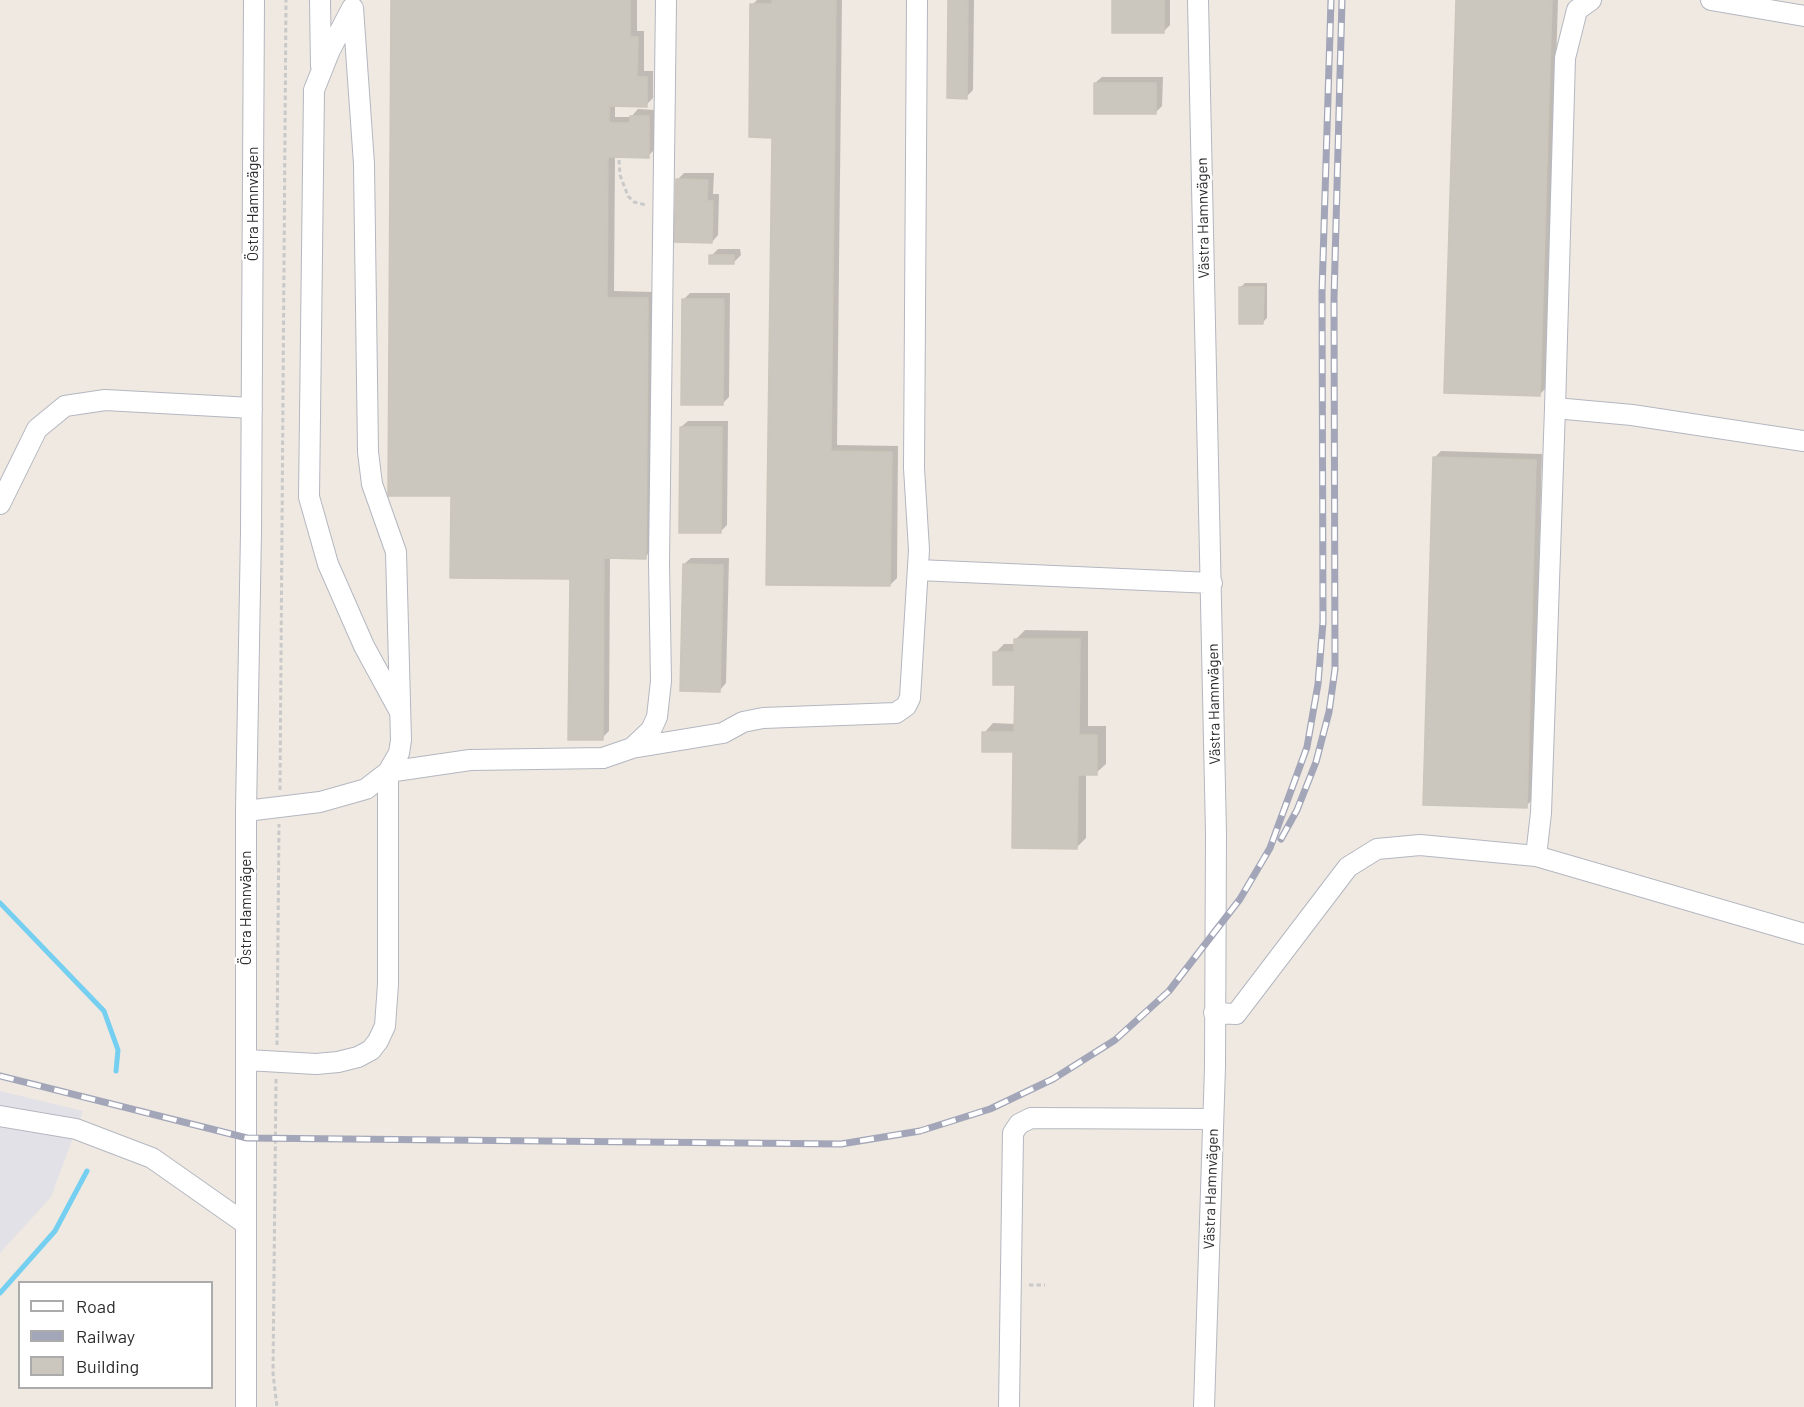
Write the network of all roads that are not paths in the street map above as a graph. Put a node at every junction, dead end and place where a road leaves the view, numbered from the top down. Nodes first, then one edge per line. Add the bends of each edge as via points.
1 (254, 0) edge
2 (320, 0) edge
3 (666, 0) edge
4 (917, 0) edge
5 (1198, 0) edge
6 (1591, 0) edge
7 (1711, 0) edge
8 (355, 4) edge
9 (1804, 16) edge
10 (321, 69) junction
11 (252, 408) junction
12 (1555, 408) junction
13 (1804, 441) edge
14 (0, 504) edge
15 (918, 570) junction
16 (1212, 583) junction
17 (402, 715) junction
18 (632, 748) junction
19 (388, 772) junction
20 (246, 811) junction
21 (1536, 856) junction
22 (1804, 934) edge
23 (1214, 1012) junction
24 (248, 1060) junction
25 (0, 1116) edge
26 (1214, 1119) junction
27 (246, 1224) junction
28 (246, 1407) edge
29 (1008, 1407) edge
30 (1204, 1407) edge

1 - 11 street, Östra Hamnvägen
2 - 10 street
3 - 18 street via 660,705 651,730
4 - 15 street via 914,468
5 - 16 street, Västra Hamnvägen
6 - 12 street via 1577,10 1565,58
7 - 9 street
8 - 10 street
8 - 17 street via 364,164 368,452 372,484 396,552
10 - 17 street via 312,111 309,497 318,536 339,591
11 - 14 street via 105,400 65,406 37,429
11 - 20 street, Östra Hamnvägen
12 - 13 street via 1632,415
12 - 21 street via 1541,813
15 - 16 street
15 - 18 street via 910,698 896,713 763,718 743,722 723,733
16 - 23 street, Västra Hamnvägen
17 - 19 street via 399,753
18 - 19 street via 603,758 470,760
19 - 20 street via 366,789 345,796
19 - 24 street via 385,1026 371,1050 358,1058 316,1064
20 - 24 street, Östra Hamnvägen
21 - 22 street
21 - 23 street via 1420,845 1377,849 1348,867 1236,1014
23 - 26 street, Västra Hamnvägen
24 - 27 street, Östra Hamnvägen
25 - 27 street via 76,1129 152,1158
26 - 29 street via 1031,1118 1013,1133
26 - 30 street, Västra Hamnvägen
27 - 28 street, Östra Hamnvägen

